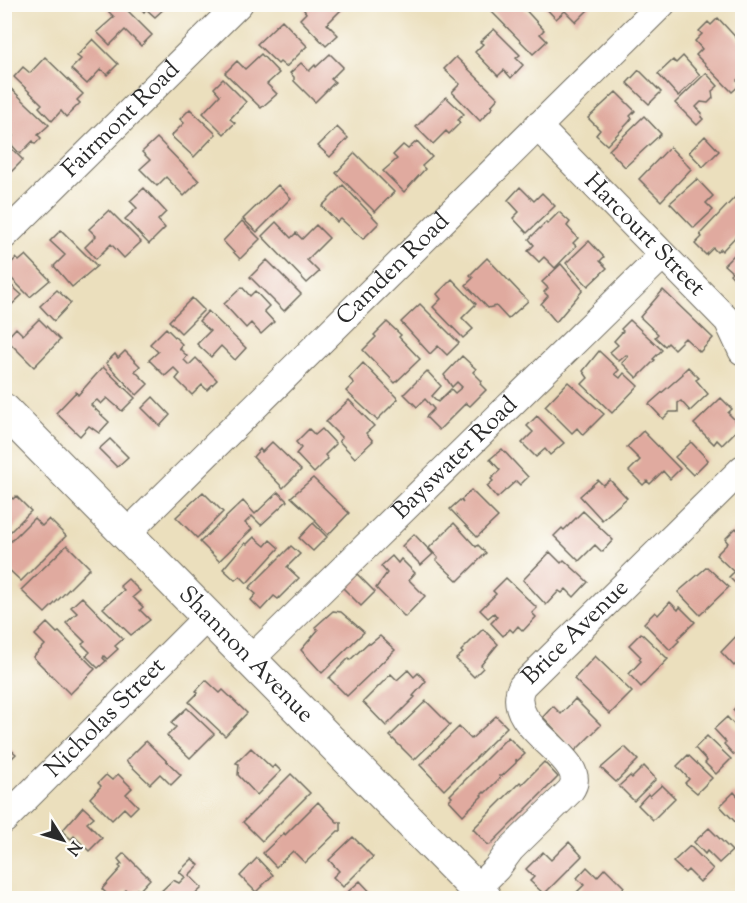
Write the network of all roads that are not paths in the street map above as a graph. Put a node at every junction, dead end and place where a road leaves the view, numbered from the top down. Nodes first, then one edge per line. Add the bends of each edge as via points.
1 (238, 4) edge
2 (662, 4) edge
3 (537, 126) junction
4 (4, 236) edge
5 (662, 256) junction
6 (741, 341) edge
7 (4, 410) edge
8 (742, 469) edge
9 (126, 534) junction
10 (207, 617) junction
11 (250, 660) junction
12 (4, 820) edge
13 (480, 894) edge

1 - 4 street, Fairmont Road
2 - 3 street, Camden Road
3 - 5 street, Harcourt Street
3 - 9 street, Camden Road
5 - 6 street, Harcourt Street via 728,321
5 - 11 street, Bayswater Road
7 - 9 main road, Shannon Avenue
8 - 13 street, Brice Avenue via 522,686 518,697 521,712 571,767 575,783 511,849
9 - 10 main road, Shannon Avenue
10 - 11 main road, Shannon Avenue
10 - 12 street, Nicholas Street
11 - 13 main road, Shannon Avenue

